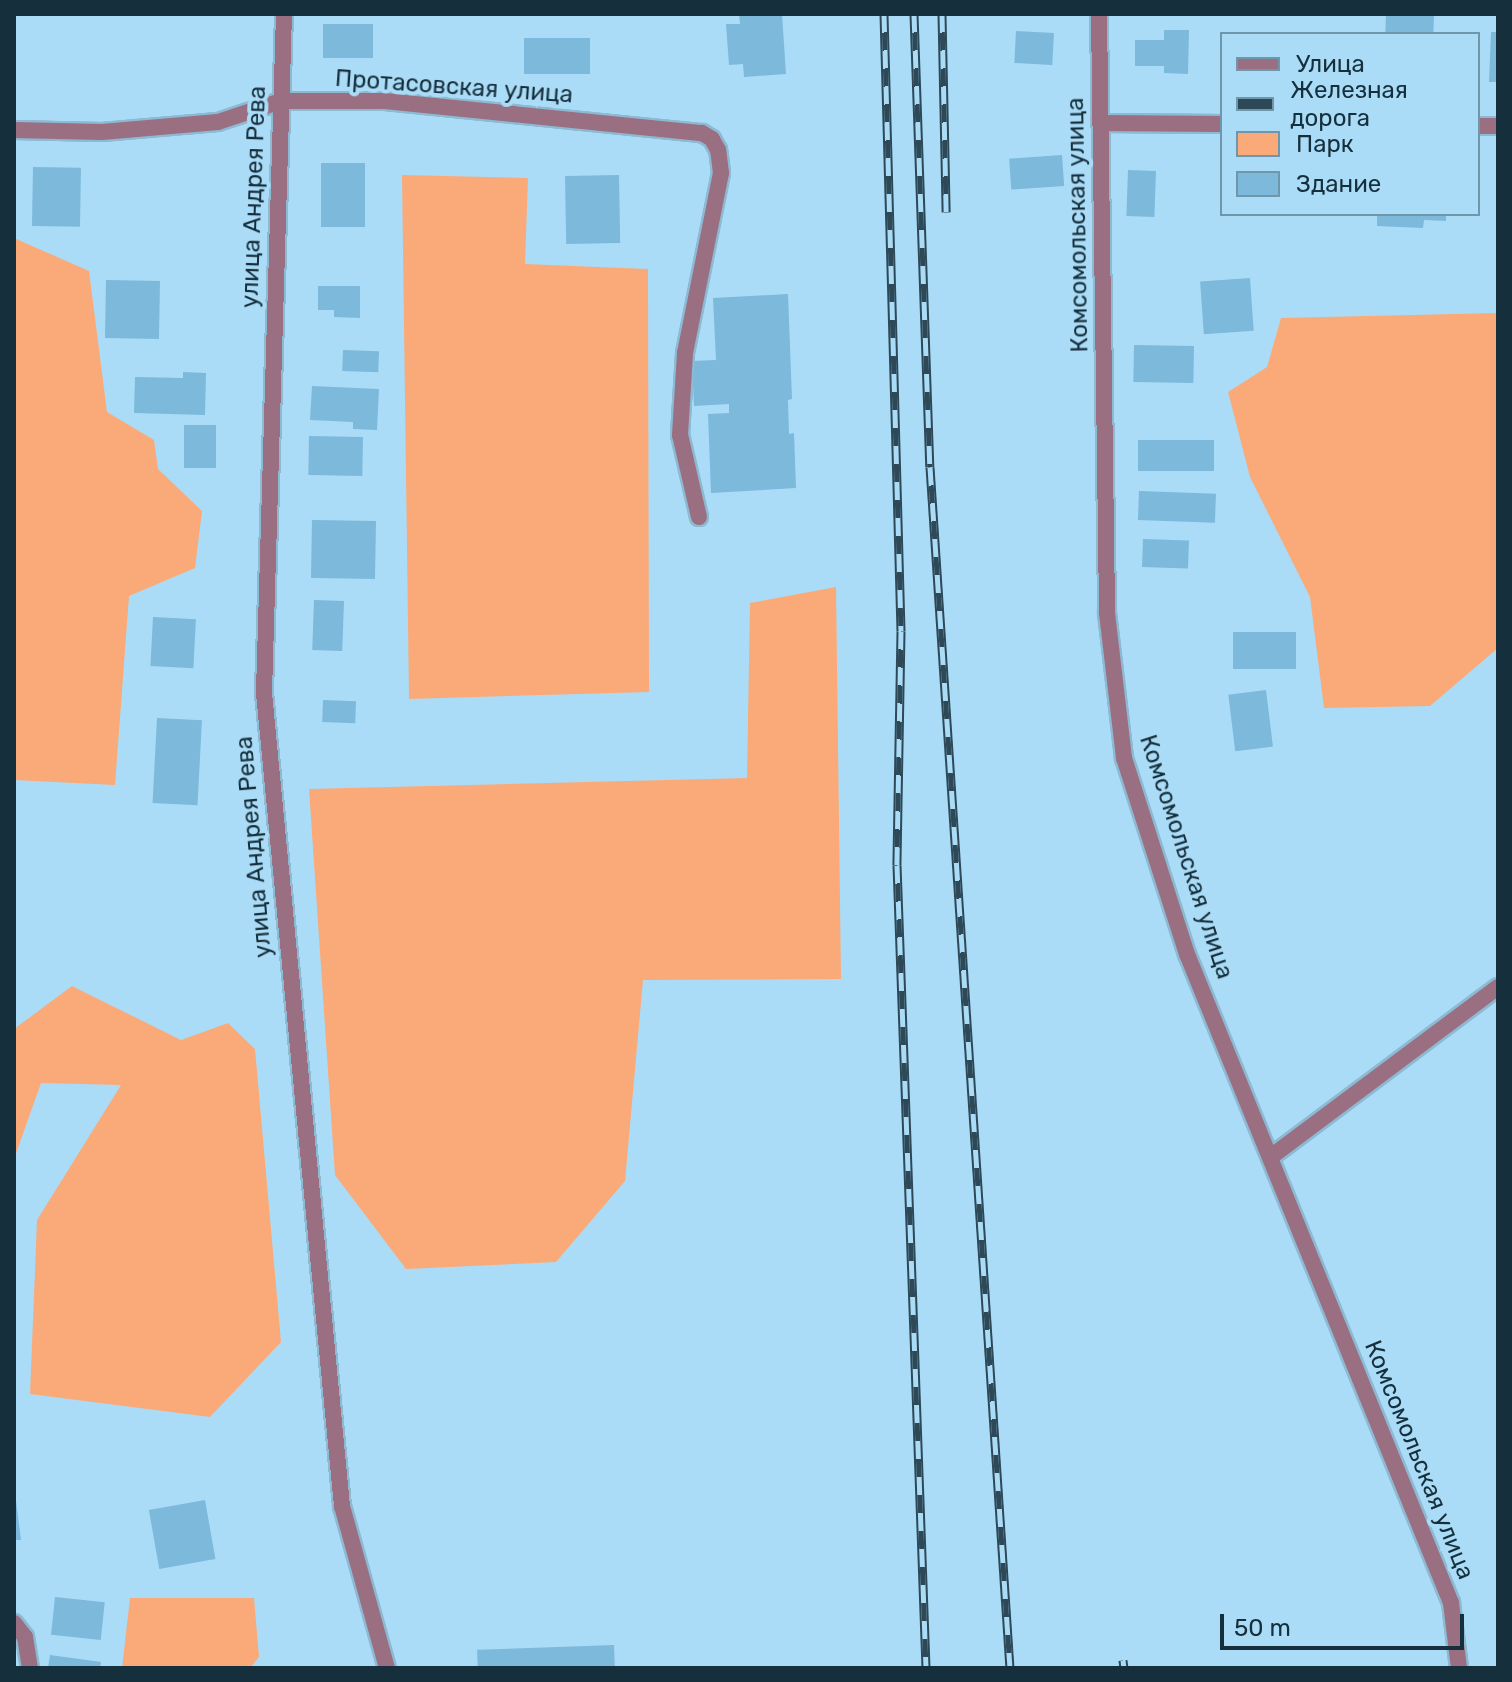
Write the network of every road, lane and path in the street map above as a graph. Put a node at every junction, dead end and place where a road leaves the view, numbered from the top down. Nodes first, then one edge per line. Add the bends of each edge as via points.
1 (284, 14) edge
2 (1099, 14) edge
3 (281, 101) junction
4 (1101, 123) junction
5 (1220, 124) edge
6 (14, 130) edge
7 (699, 517) dead end
8 (1498, 987) edge
9 (1272, 1156) junction
10 (14, 1623) edge
11 (30, 1668) edge
12 (387, 1668) edge
13 (1459, 1668) edge

1 - 3 street, улица Андрея Рева
2 - 4 street, Комсомольская улица
3 - 6 street, Протасовская улица via 218,122 102,132
3 - 7 street, Протасовская улица via 385,101 702,133 712,139 721,173 685,353 680,435
3 - 12 street, улица Андрея Рева via 264,693 342,1506
4 - 5 street
4 - 9 street, Комсомольская улица via 1107,613 1124,758 1187,954
8 - 9 street
9 - 13 street, Комсомольская улица via 1451,1603
10 - 11 street via 25,1637

